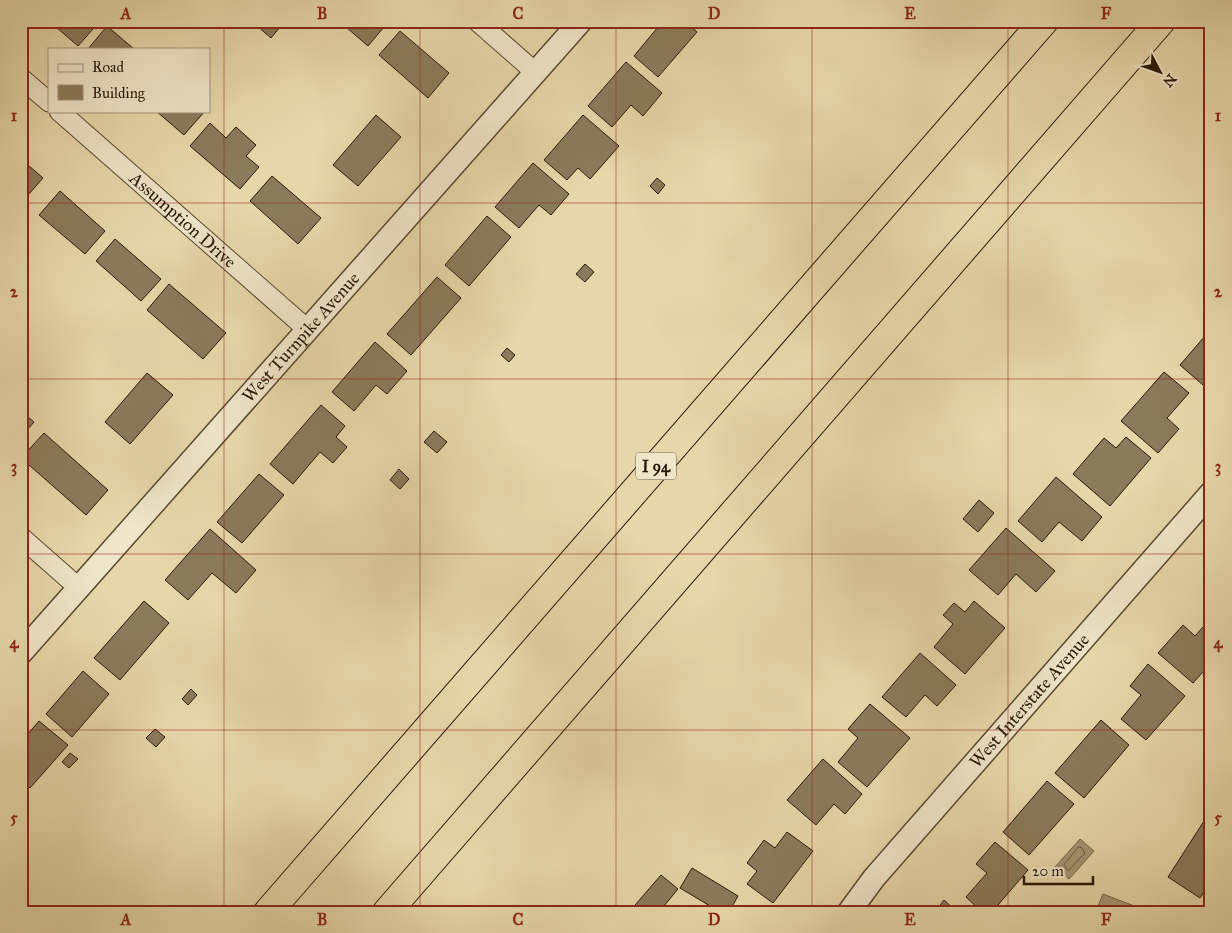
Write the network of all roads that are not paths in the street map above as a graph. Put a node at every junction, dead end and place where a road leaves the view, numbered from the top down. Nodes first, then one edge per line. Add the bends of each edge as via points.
1 (477, 21) edge
2 (581, 21) edge
3 (1044, 21) edge
4 (1161, 21) edge
5 (536, 73) junction
6 (21, 78) edge
7 (48, 101) edge
8 (60, 112) edge
9 (307, 329) junction
10 (1211, 492) edge
11 (21, 537) edge
12 (79, 588) junction
13 (21, 654) edge
14 (268, 912) edge
15 (387, 912) edge
16 (849, 912) edge

1 - 5 street
2 - 5 street, West Turnpike Avenue
3 - 14 highway, I 94
4 - 15 highway
5 - 9 street, West Turnpike Avenue
6 - 7 street
8 - 9 street, Assumption Drive
9 - 12 street, West Turnpike Avenue
10 - 16 street, West Interstate Avenue via 874,878
11 - 12 street
12 - 13 street, West Turnpike Avenue

